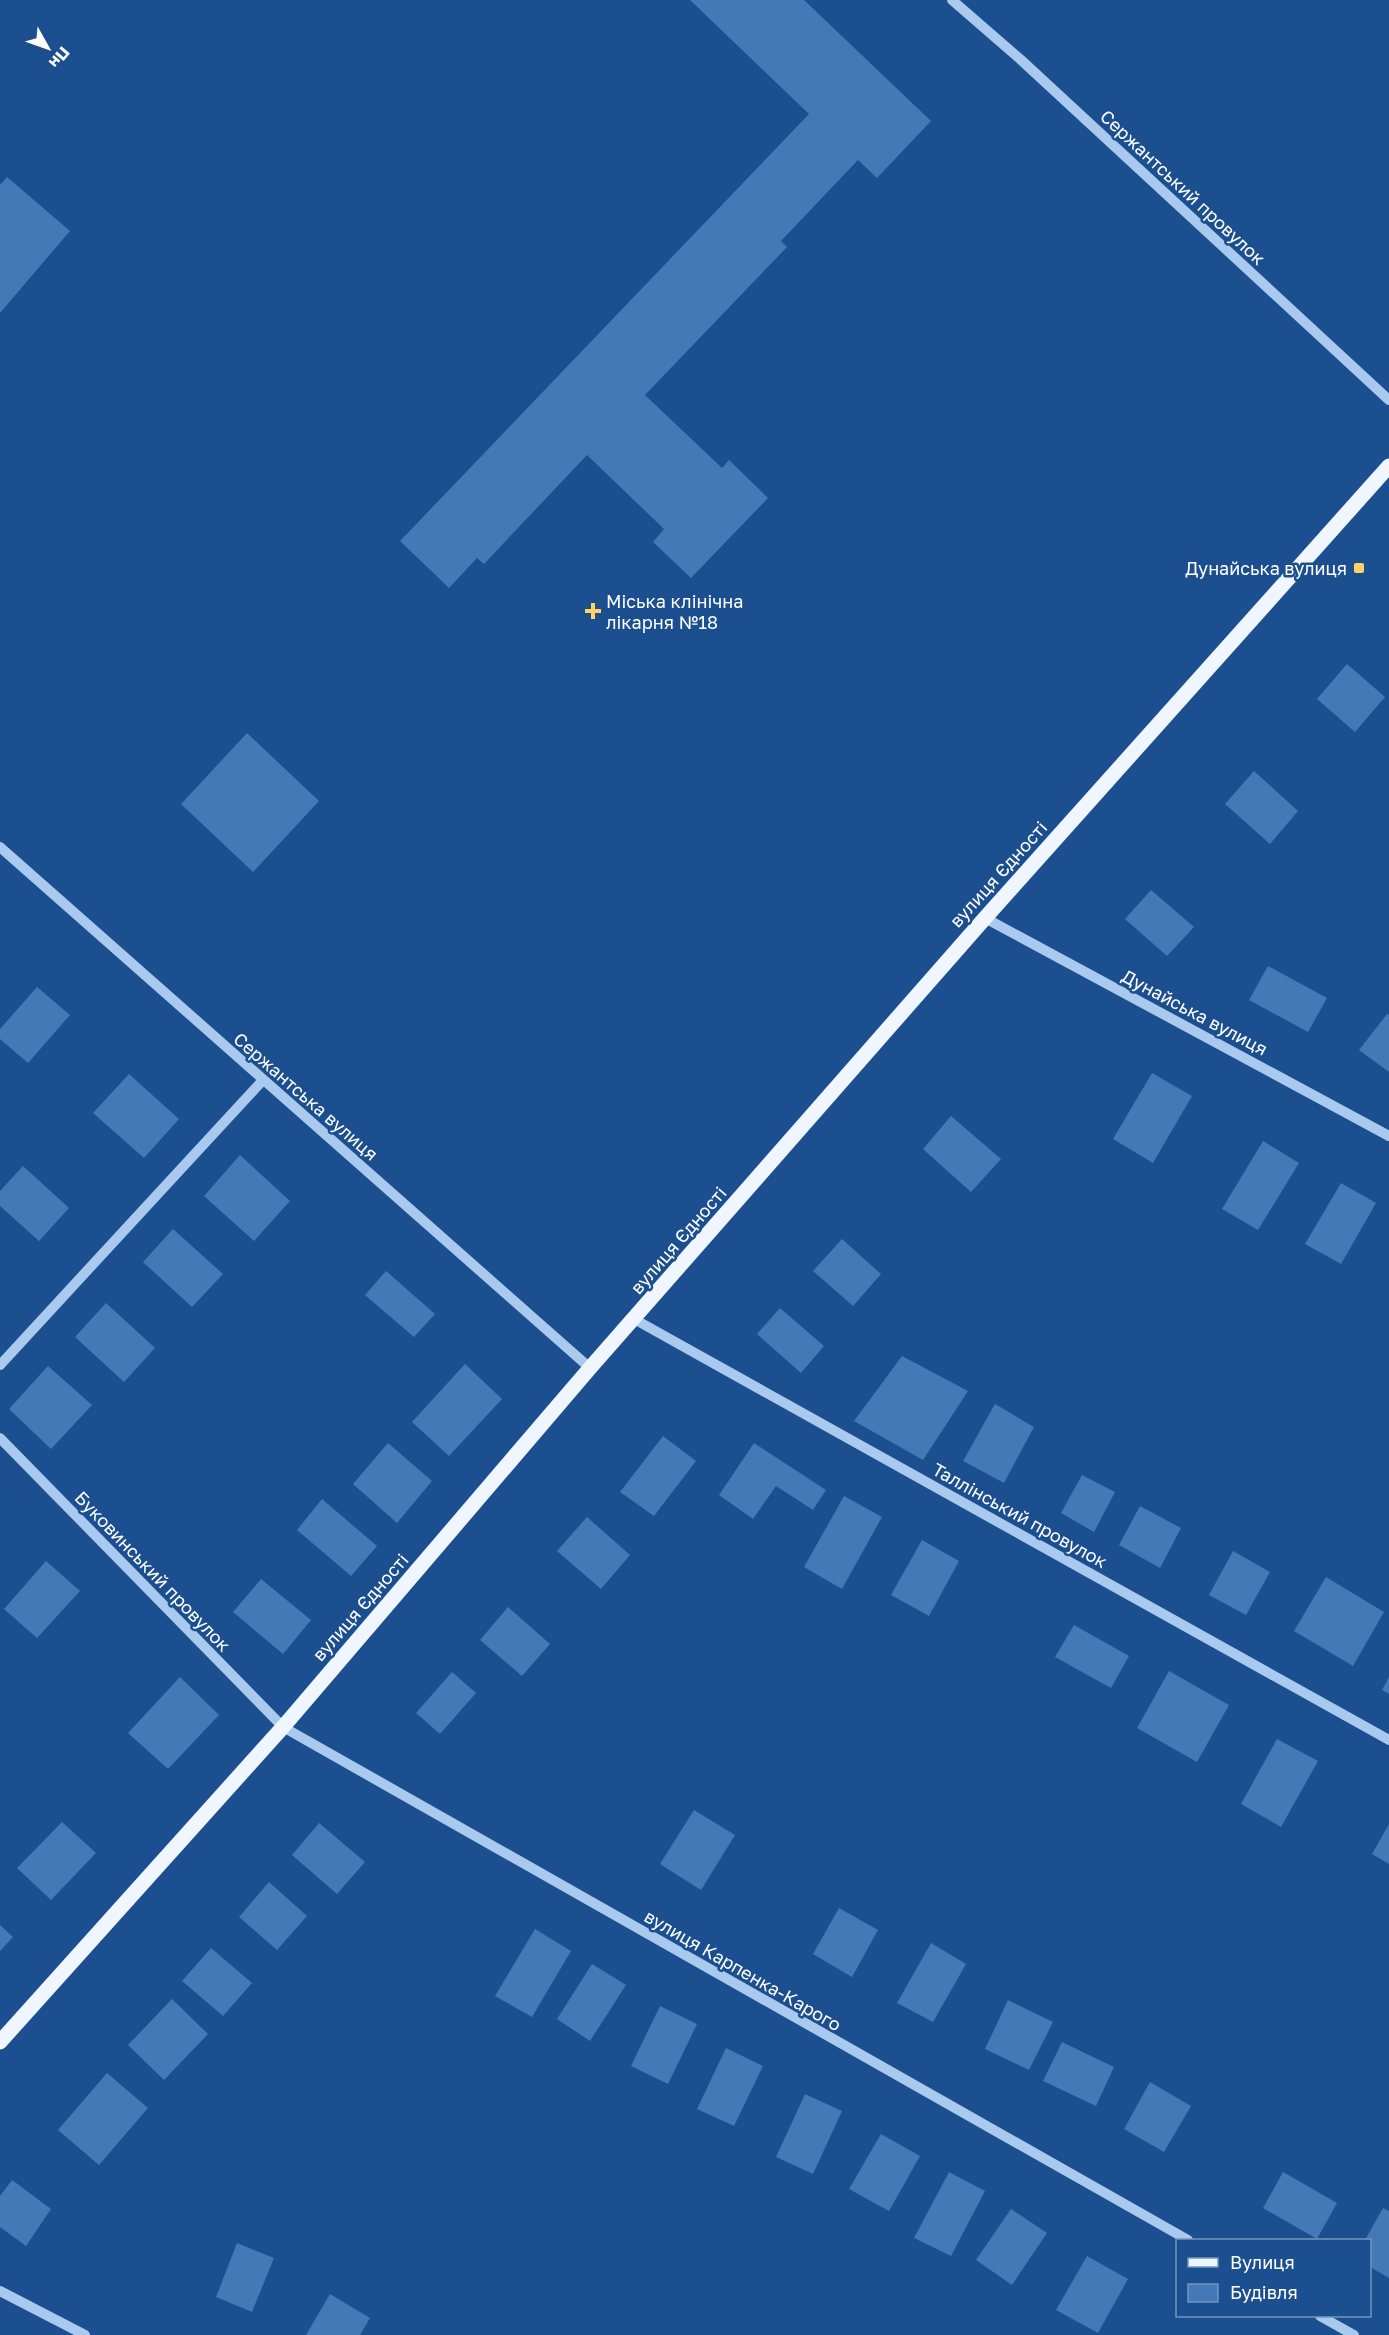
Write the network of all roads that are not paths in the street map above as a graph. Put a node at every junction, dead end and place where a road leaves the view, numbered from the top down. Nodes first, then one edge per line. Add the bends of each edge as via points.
1 (952, 0) edge
2 (1389, 400) edge
3 (1389, 466) edge
4 (0, 848) edge
5 (985, 918) junction
6 (263, 1080) junction
7 (1389, 1136) edge
8 (634, 1319) junction
9 (0, 1365) edge
10 (590, 1368) junction
11 (0, 1438) edge
12 (283, 1727) junction
13 (1389, 1740) edge
14 (0, 2042) edge
15 (1184, 2239) edge
16 (0, 2290) edge
17 (1322, 2317) edge
18 (85, 2335) edge
19 (1354, 2335) edge

1 - 2 street, Сержантський провулок
3 - 5 main road, вулиця Єдності
4 - 6 street, Сержантська вулиця
5 - 7 street, Дунайська вулиця
5 - 8 main road, вулиця Єдності
6 - 9 street
6 - 10 street, Сержантська вулиця
8 - 10 main road, вулиця Єдності
8 - 13 street, Таллінський провулок
10 - 12 main road, вулиця Єдності
11 - 12 street, Буковинський провулок
12 - 14 main road, вулиця Єдності
12 - 15 street, вулиця Карпенка-Карого
16 - 18 street
17 - 19 street

